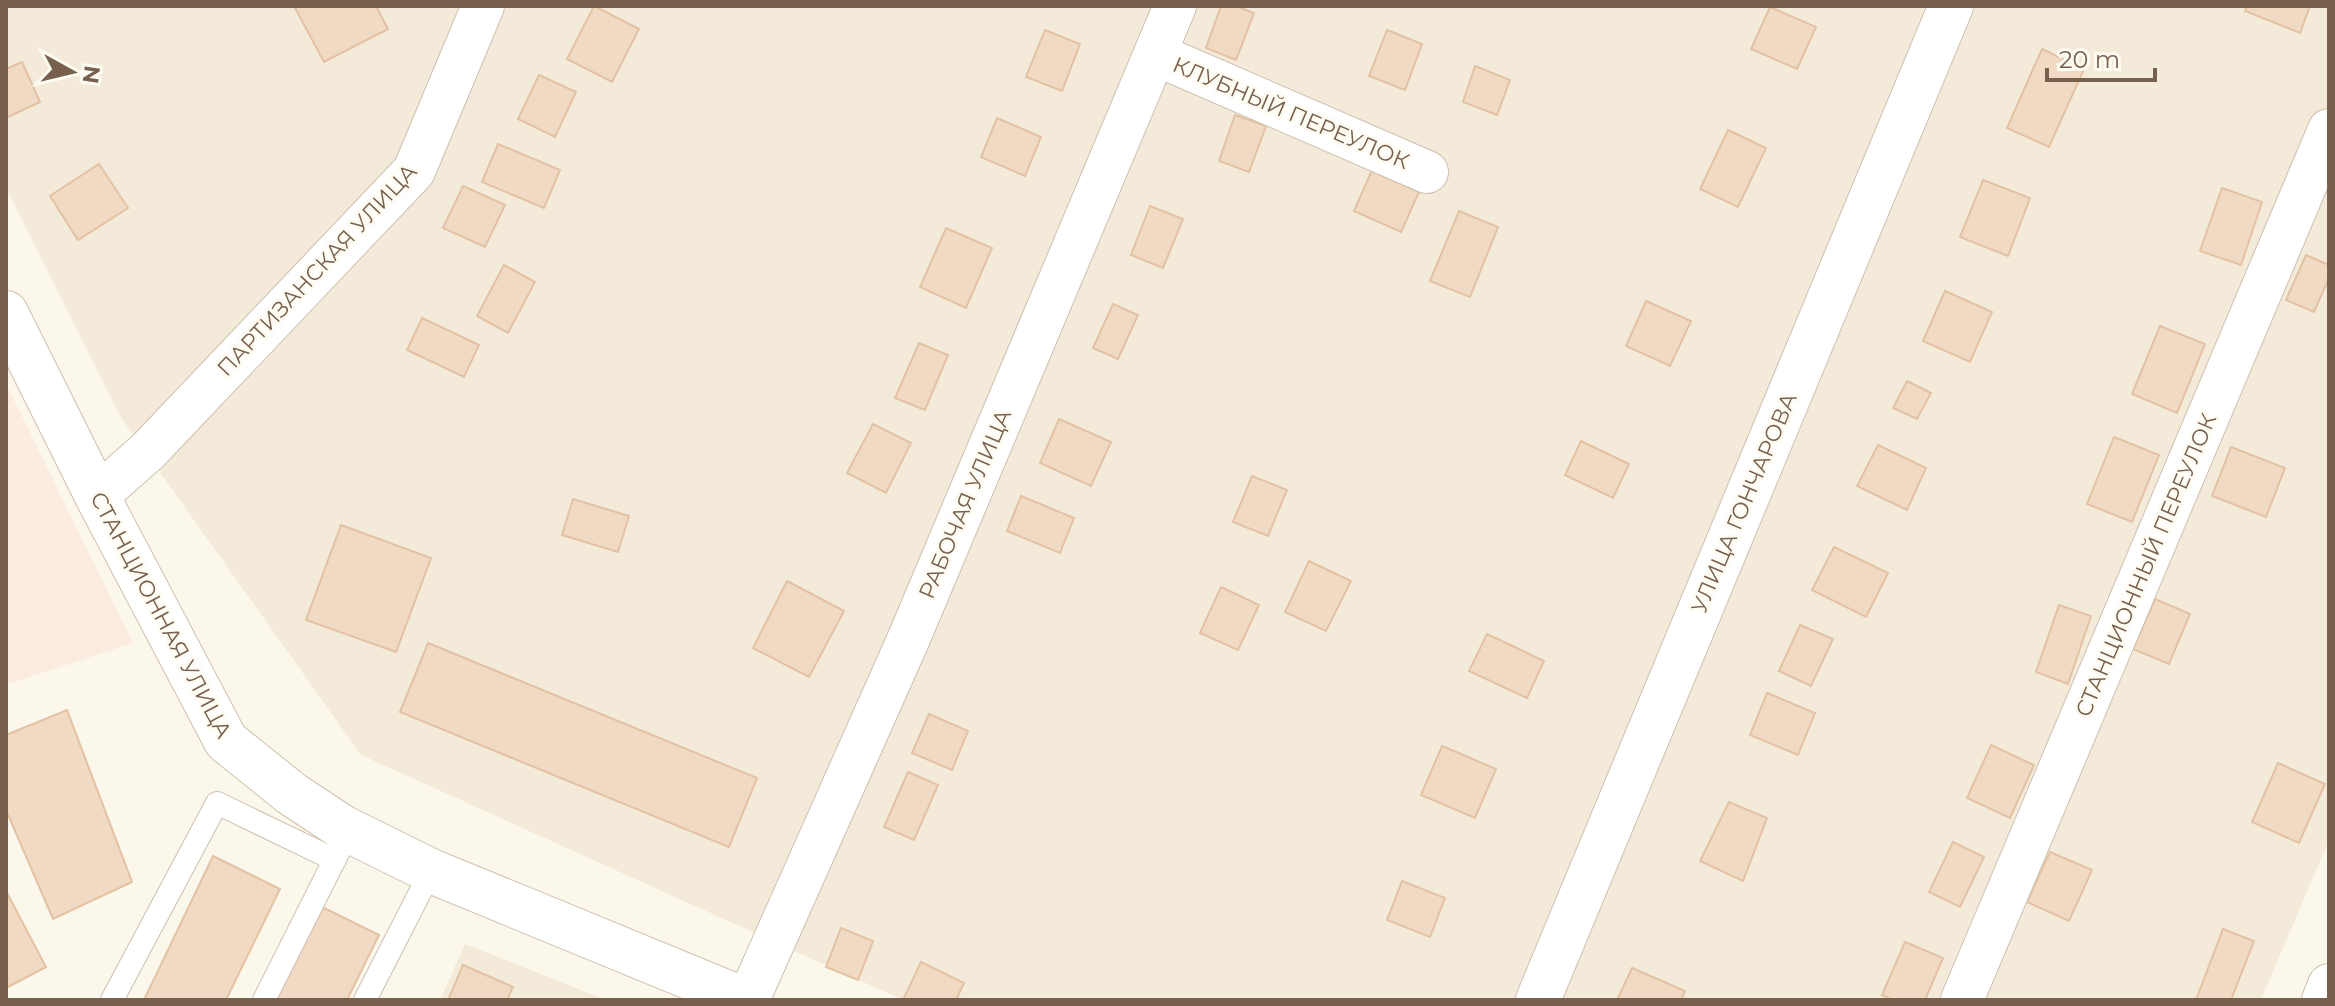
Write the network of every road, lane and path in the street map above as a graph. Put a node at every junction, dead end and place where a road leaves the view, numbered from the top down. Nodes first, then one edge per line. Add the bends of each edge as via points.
1 (483, 6) edge
2 (1175, 6) edge
3 (1951, 6) edge
4 (1155, 54) junction
5 (2329, 130) edge
6 (1427, 172) dead end
7 (6, 313) edge
8 (97, 496) junction
9 (342, 845) junction
10 (431, 871) junction
11 (2329, 985) edge
12 (112, 1000) edge
13 (264, 1000) edge
14 (365, 1000) edge
15 (746, 1000) edge
16 (1538, 1000) edge
17 (1962, 1000) edge
18 (2323, 1000) edge

1 - 8 street, ПАРТИЗАНСКАЯ УЛИЦА via 414,171 148,451
2 - 4 street, РАБОЧАЯ УЛИЦА
3 - 16 main road, УЛИЦА ГОНЧАРОВА
4 - 6 street, КЛУБНЫЙ ПЕРЕУЛОК
4 - 15 street, РАБОЧАЯ УЛИЦА via 909,638
5 - 17 street, СТАНЦИОННЫЙ ПЕРЕУЛОК
7 - 8 main road, СТАНЦИОННАЯ УЛИЦА
8 - 9 main road, СТАНЦИОННАЯ УЛИЦА via 226,741 292,794
9 - 10 main road, СТАНЦИОННАЯ УЛИЦА
9 - 12 lane via 217,803
9 - 13 lane
10 - 14 lane
10 - 15 main road, СТАНЦИОННАЯ УЛИЦА
11 - 18 street

